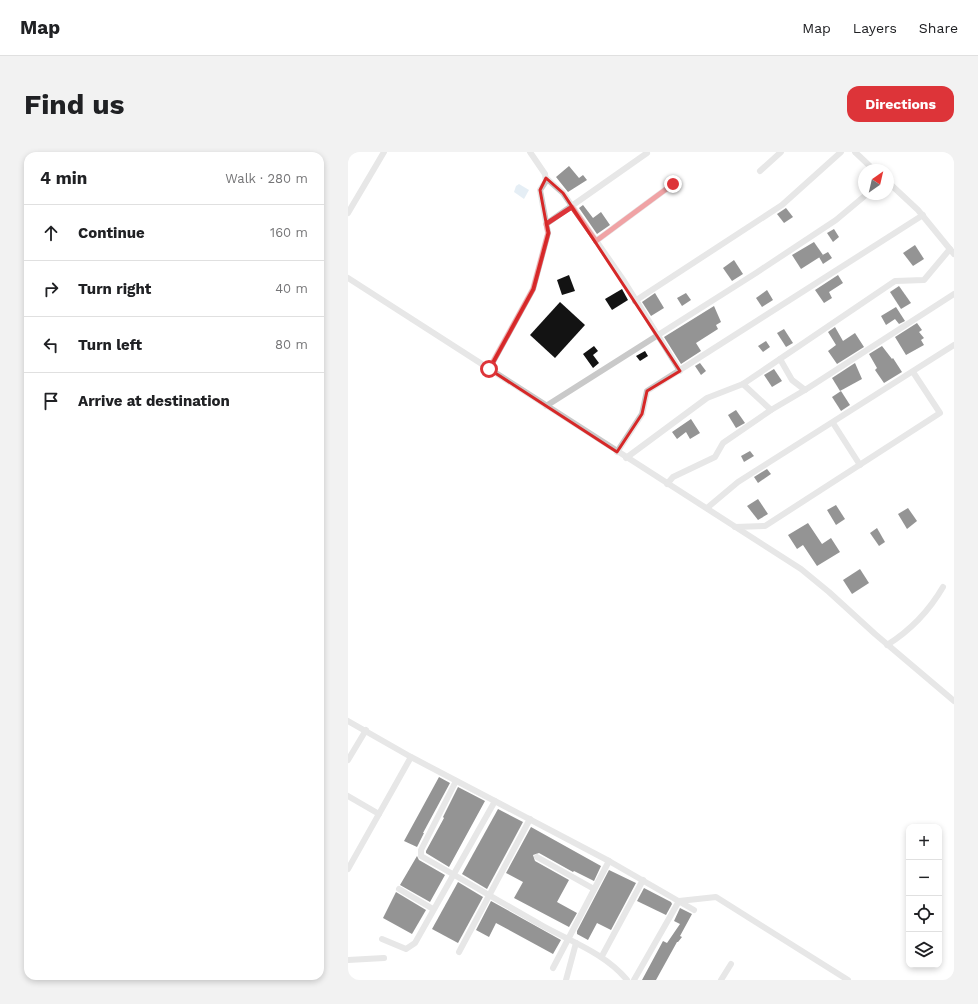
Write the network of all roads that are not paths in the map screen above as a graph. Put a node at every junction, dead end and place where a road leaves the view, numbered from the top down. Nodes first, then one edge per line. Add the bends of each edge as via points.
1 (384, 152) edge
2 (530, 152) edge
3 (781, 152) edge
4 (841, 152) edge
5 (855, 152) edge
6 (647, 153) dead end
7 (868, 164) edge
8 (760, 170) dead end
9 (546, 178) junction
10 (673, 184) dead end
11 (894, 188) edge
12 (860, 200) edge
13 (572, 207) junction
14 (348, 213) edge
15 (923, 215) junction
16 (546, 224) junction
17 (596, 241) junction
18 (950, 249) junction
19 (954, 254) edge
20 (348, 278) edge
21 (954, 294) edge
22 (635, 301) junction
23 (656, 335) junction
24 (954, 346) edge
25 (780, 359) junction
26 (489, 369) junction
27 (680, 371) junction
28 (913, 372) junction
29 (743, 384) junction
30 (805, 390) junction
31 (546, 406) junction
32 (771, 410) junction
33 (833, 423) junction
34 (617, 452) junction
35 (626, 458) junction
36 (860, 465) junction
37 (667, 484) junction
38 (707, 508) junction
39 (735, 527) junction
40 (943, 587) dead end
41 (887, 645) junction
42 (954, 701) edge
43 (348, 721) edge
44 (366, 730) junction
45 (411, 757) junction
46 (348, 760) edge
47 (456, 781) junction
48 (348, 796) edge
49 (495, 801) junction
50 (379, 814) junction
51 (530, 819) junction
52 (537, 857) dead end
53 (609, 861) junction
54 (348, 869) edge
55 (454, 874) junction
56 (643, 880) junction
57 (399, 889) dead end
58 (594, 889) junction
59 (489, 896) junction
60 (679, 901) junction
61 (433, 909) junction
62 (694, 910) dead end
63 (382, 939) dead end
64 (568, 940) junction
65 (576, 944) junction
66 (459, 952) dead end
67 (602, 956) junction
68 (384, 958) dead end
69 (348, 960) edge
70 (731, 964) dead end
71 (553, 968) dead end
72 (566, 980) edge
73 (627, 980) edge
74 (634, 980) edge
75 (721, 980) edge
76 (848, 980) edge

1 - 14 street
2 - 9 street
3 - 8 street
4 - 22 street via 782,205
5 - 7 street
6 - 13 street
9 - 13 street via 563,193
9 - 16 street via 540,190
10 - 17 street
11 - 15 street
12 - 23 street via 836,220 756,273
13 - 16 street
13 - 17 street
15 - 18 street
15 - 27 street
16 - 26 street via 548,233 533,289
17 - 22 street
18 - 19 street
18 - 25 street via 924,280 895,280
20 - 26 street
21 - 30 street
22 - 23 street
23 - 27 street
23 - 31 street
24 - 28 street
25 - 29 street
25 - 30 street via 792,380
26 - 31 street
27 - 34 street via 647,391 642,414
28 - 33 street
28 - 36 street via 940,413
29 - 32 street
29 - 35 street via 706,398
30 - 32 street
31 - 34 street
32 - 37 street via 722,443 716,457 673,477
33 - 36 street
33 - 38 street via 738,482
34 - 35 street
35 - 37 street
36 - 39 street via 765,526
37 - 38 street
38 - 39 street
39 - 41 street via 807,574
40 - 41 street via 933,604 911,627
41 - 42 street
43 - 44 street
44 - 45 street
44 - 46 street
45 - 47 street
45 - 50 street
47 - 49 street
47 - 55 street via 420,853 421,856
48 - 50 street
49 - 51 street
49 - 55 street
50 - 54 street
51 - 53 street
51 - 59 street
52 - 58 street
53 - 56 street
53 - 58 street
55 - 59 street
55 - 61 street
56 - 60 street
56 - 67 street
57 - 61 street
58 - 64 street
59 - 64 street
59 - 66 street
60 - 62 street
60 - 74 street
60 - 76 street via 716,897
61 - 63 street via 412,946 406,949
64 - 65 street
64 - 71 street
65 - 67 street
65 - 72 street
67 - 73 street
68 - 69 street
70 - 75 street

